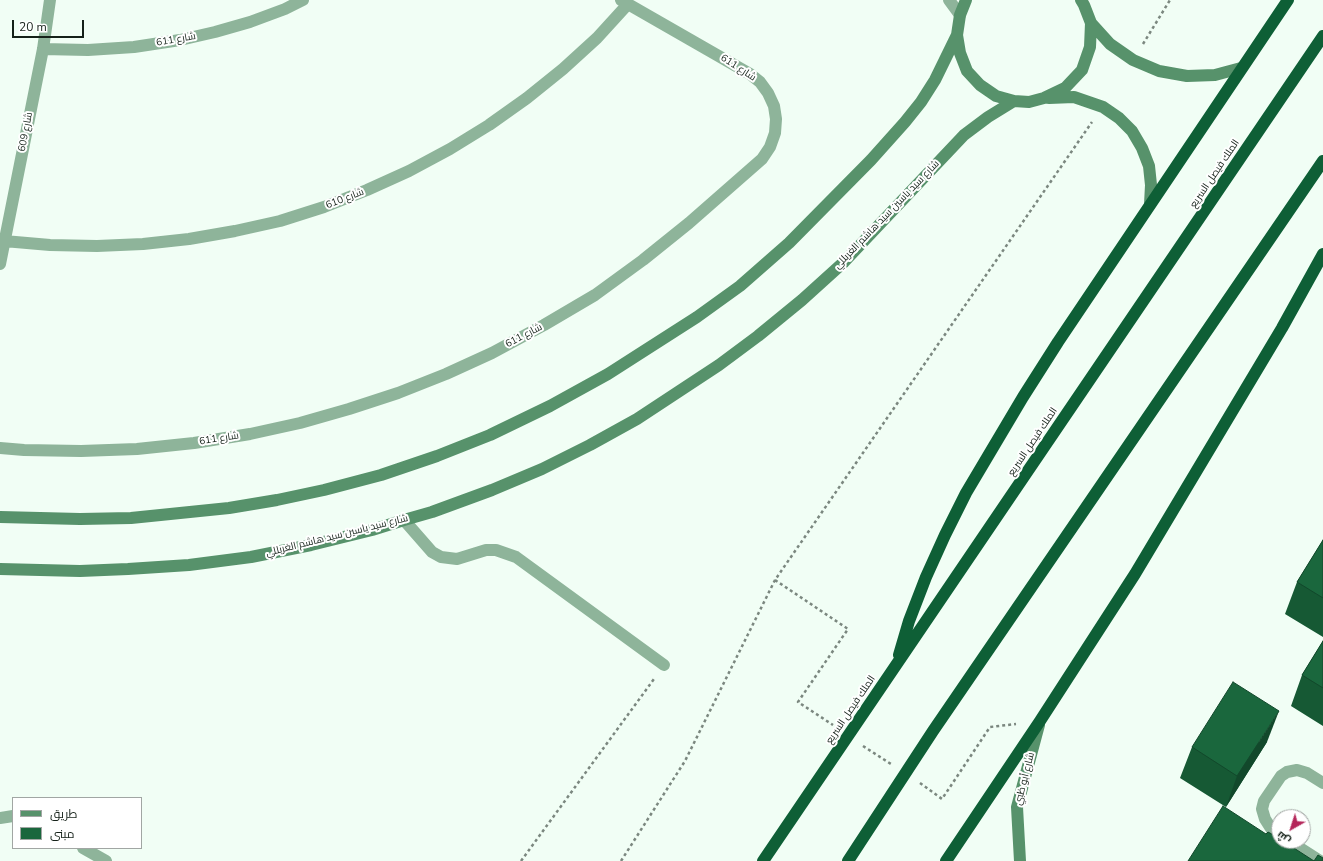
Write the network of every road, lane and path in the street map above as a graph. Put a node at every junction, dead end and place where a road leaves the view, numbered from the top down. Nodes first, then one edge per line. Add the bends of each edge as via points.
1 (50, 0) edge
2 (303, 0) edge
3 (949, 0) edge
4 (966, 0) edge
5 (1170, 0) edge
6 (1288, 0) edge
7 (625, 2) edge
8 (1083, 2) edge
9 (960, 15) junction
10 (1090, 23) junction
11 (957, 35) junction
12 (1323, 36) edge
13 (43, 49) junction
14 (1133, 60) junction
15 (1241, 68) junction
16 (1044, 98) junction
17 (1014, 101) junction
18 (1103, 107) junction
19 (1323, 161) edge
20 (1150, 204) junction
21 (4, 241) junction
22 (1323, 254) edge
23 (0, 264) edge
24 (0, 448) edge
25 (0, 517) edge
26 (404, 520) junction
27 (0, 568) edge
28 (775, 580) junction
29 (664, 665) joint
30 (895, 666) junction
31 (1040, 721) junction
32 (990, 727) dead end
33 (838, 728) dead end
34 (857, 741) dead end
35 (896, 768) dead end
36 (916, 781) dead end
37 (1323, 783) edge
38 (12, 816) edge
39 (0, 818) edge
40 (1271, 828) edge
41 (85, 849) edge
42 (1301, 849) edge
43 (106, 861) edge
44 (521, 861) edge
45 (621, 861) edge
46 (764, 861) edge
47 (848, 861) edge
48 (946, 861) edge
49 (1020, 861) edge
50 (1320, 861) edge

1 - 13 street, شارع 609
2 - 13 street, شارع 611 via 250,22 180,40 134,47
3 - 9 street
4 - 9 street
5 - 14 path
6 - 15 highway
7 - 21 street, شارع 610 via 596,38 563,69 489,125 409,172 324,207 280,221 189,239 97,246
7 - 24 street, شارع 611 via 738,66 760,82 774,106 775,133 770,147 752,168 643,260 595,295 492,353 446,374 398,393 300,423 194,443 137,448 81,451
8 - 10 street
9 - 11 street
10 - 14 street via 1110,44
10 - 16 street via 1090,47 1082,70 1065,88
11 - 17 street via 967,71 980,85 996,96
11 - 25 street via 935,80 905,122 789,243 740,286 697,317 608,374 550,406 490,435 437,456 374,477 277,500 181,514 131,518 80,520
12 - 30 highway, الملك فيصل السريع
13 - 21 street, شارع 609
14 - 15 street via 1159,71 1187,76 1214,75
15 - 20 highway
16 - 17 street via 1029,102
16 - 18 street via 1074,97
17 - 26 street, شارع سيد ياسين سيد هاشم الغربللي via 964,136 844,262 802,300 690,385 637,419 542,469 484,493
18 - 20 street via 1132,131 1142,148 1149,166
18 - 28 path
19 - 47 highway via 933,731
20 - 30 highway via 1058,342 966,493 926,578
21 - 23 street, شارع 609
22 - 31 highway via 1282,328 1135,574
26 - 27 street, شارع سيد ياسين سيد هاشم الغربللي via 311,545 251,557 189,565 80,571
26 - 29 street via 432,552 441,557 457,559 486,550 496,550 516,557
28 - 33 path via 848,629 798,702
28 - 45 path via 685,761
29 - 44 path
30 - 46 highway, الملك فيصل السريع
31 - 48 highway
31 - 49 street, شارع أبو ظبي via 1017,807
32 - 36 path via 942,798
34 - 35 path
37 - 40 street via 1297,770 1281,776 1264,801 1262,809
38 - 39 street
41 - 43 street
42 - 50 street

